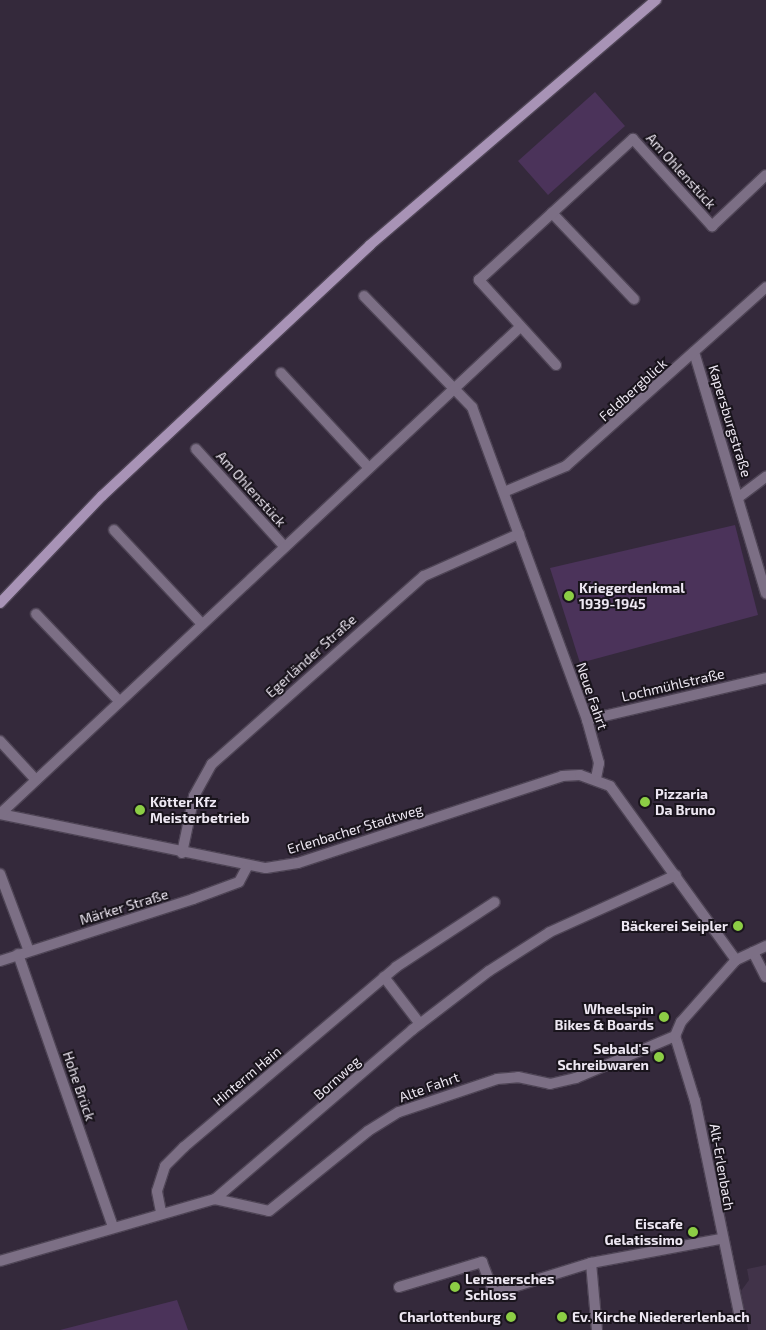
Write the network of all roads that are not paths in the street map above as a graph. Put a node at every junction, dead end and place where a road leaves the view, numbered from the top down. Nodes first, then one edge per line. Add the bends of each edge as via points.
1 (656, 0) edge
2 (766, 175) edge
3 (552, 213) junction
4 (766, 287) edge
5 (364, 296) dead end
6 (634, 299) dead end
7 (520, 327) junction
8 (694, 352) junction
9 (556, 365) dead end
10 (281, 373) dead end
11 (456, 387) junction
12 (196, 450) dead end
13 (369, 468) junction
14 (766, 477) edge
15 (504, 492) junction
16 (739, 497) junction
17 (114, 530) dead end
18 (519, 534) junction
19 (285, 547) junction
20 (766, 594) edge
21 (0, 603) edge
22 (36, 614) dead end
23 (202, 624) junction
24 (766, 678) edge
25 (120, 701) junction
26 (587, 720) junction
27 (0, 741) edge
28 (596, 779) junction
29 (36, 780) junction
30 (0, 814) edge
31 (182, 854) junction
32 (247, 867) junction
33 (0, 874) edge
34 (676, 875) junction
35 (495, 902) dead end
36 (766, 946) edge
37 (28, 951) junction
38 (753, 952) junction
39 (18, 954) junction
40 (0, 960) edge
41 (736, 960) junction
42 (766, 977) edge
43 (384, 978) junction
44 (420, 1024) junction
45 (675, 1036) junction
46 (215, 1199) junction
47 (160, 1212) junction
48 (112, 1227) junction
49 (721, 1239) junction
50 (0, 1260) edge
51 (591, 1263) junction
52 (398, 1287) dead end
53 (738, 1313) dead end
54 (597, 1330) edge

1 - 21 main road via 370,245 102,496
2 - 3 street, Am Ohlenstück via 712,226 633,139
3 - 6 street
3 - 7 street, Am Ohlenstück via 478,280
4 - 8 street, Feldbergblick
5 - 11 street
7 - 9 street, Am Ohlenstück
7 - 11 street, Am Ohlenstück
8 - 15 street, Feldbergblick via 566,466
8 - 16 street, Kapersburgstraße
10 - 13 street
11 - 13 street, Am Ohlenstück
11 - 15 street, Neue Fahrt via 472,407
12 - 19 street, Am Ohlenstück
13 - 19 street, Am Ohlenstück
14 - 16 street, Kapersburgstraße
15 - 18 street, Neue Fahrt
16 - 20 street, Kapersburgstraße
17 - 23 street
18 - 26 street, Neue Fahrt
18 - 31 street, Egerländer Straße via 424,576 212,764 194,796
19 - 23 street, Am Ohlenstück
22 - 25 street
23 - 25 street, Am Ohlenstück
24 - 26 street, Lochmühlstraße
25 - 29 street, Am Ohlenstück
26 - 28 street, Neue Fahrt via 599,763
27 - 29 street
28 - 32 street, Erlenbacher Stadtweg via 562,776 298,863
28 - 34 street via 610,786
29 - 30 street, Am Ohlenstück
30 - 31 street, Erlenbacher Stadtweg
31 - 32 street, Erlenbacher Stadtweg
32 - 37 street, Märker Straße via 239,882
33 - 37 street
34 - 41 street
34 - 44 street, Bornweg via 550,932
35 - 43 street, Hinterm Hain
36 - 38 street
37 - 39 street, Märker Straße
38 - 41 street
38 - 42 street
39 - 40 street, Märker Straße
39 - 48 street, Hohe Brück
41 - 45 street via 682,1022
43 - 44 street
43 - 47 street, Hinterm Hain via 165,1166 157,1191
44 - 46 street, Bornweg
45 - 46 street, Alte Fahrt via 576,1078 550,1084 518,1077 497,1079 400,1112 368,1131 269,1211
45 - 49 street, Alt-Erlenbach via 703,1134
46 - 47 street, Bornweg
47 - 48 street, Bornweg
48 - 50 street, Bornweg
49 - 51 street
49 - 53 street, Alt-Erlenbach
51 - 52 street via 494,1293 482,1262
51 - 54 street

